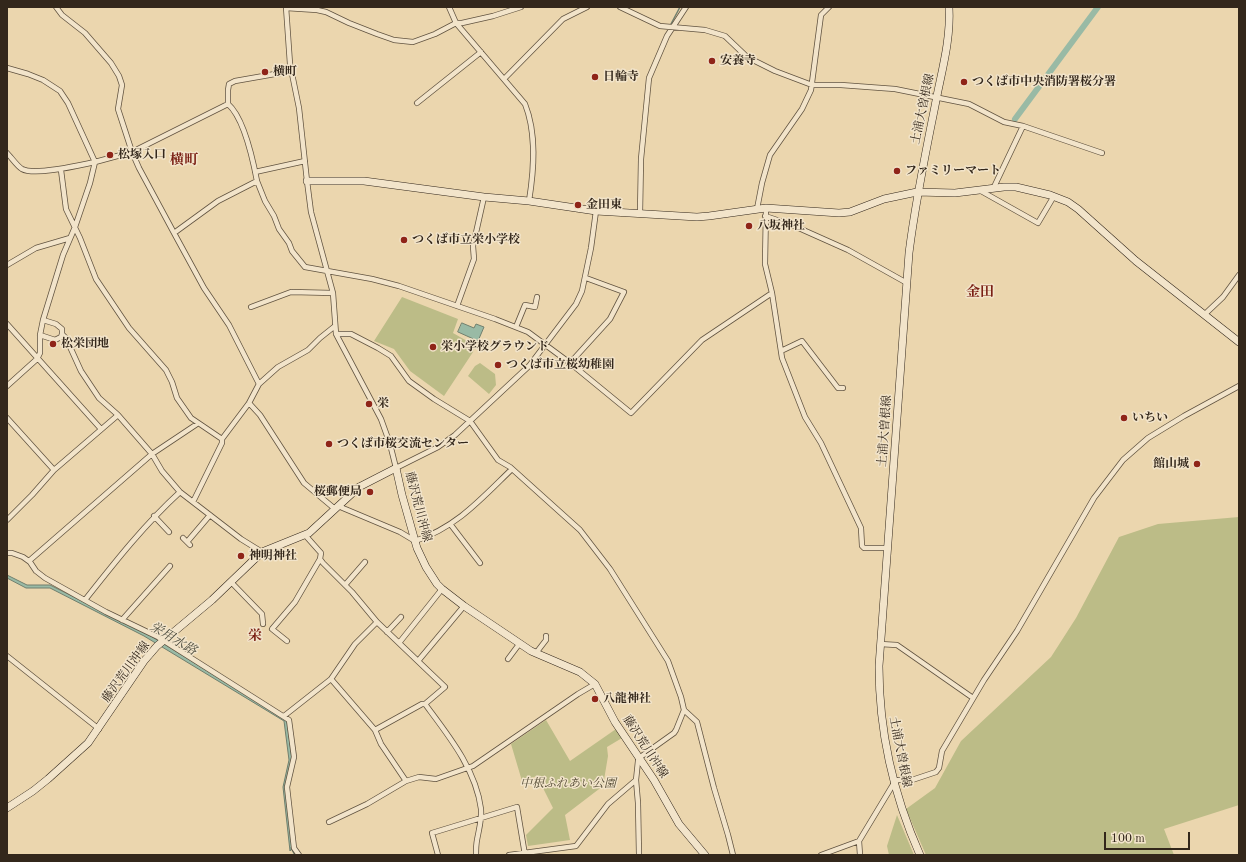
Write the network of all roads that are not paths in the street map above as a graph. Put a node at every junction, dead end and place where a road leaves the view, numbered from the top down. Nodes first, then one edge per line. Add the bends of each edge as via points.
1 (56, 7) edge
2 (449, 7) edge
3 (521, 7) edge
4 (587, 7) edge
5 (620, 7) edge
6 (686, 7) edge
7 (829, 7) edge
8 (949, 7) edge
9 (286, 8) edge
10 (456, 24) junction
11 (673, 28) junction
12 (481, 52) junction
13 (7, 68) edge
14 (292, 71) junction
15 (505, 78) junction
16 (812, 85) junction
17 (936, 98) junction
18 (417, 103) dead end
19 (228, 104) junction
20 (1023, 126) junction
21 (132, 152) junction
22 (7, 153) edge
23 (1102, 153) dead end
24 (305, 161) junction
25 (95, 162) junction
26 (61, 170) junction
27 (255, 172) junction
28 (257, 181) junction
29 (307, 181) junction
30 (994, 187) junction
31 (979, 189) junction
32 (918, 192) junction
33 (1054, 196) junction
34 (484, 197) junction
35 (529, 201) junction
36 (766, 208) junction
37 (757, 209) junction
38 (596, 211) junction
39 (640, 214) junction
40 (765, 216) junction
41 (75, 227) junction
42 (174, 233) junction
43 (70, 238) junction
44 (7, 265) edge
45 (328, 272) junction
46 (1239, 275) edge
47 (586, 278) junction
48 (907, 283) junction
49 (333, 293) junction
50 (772, 293) junction
51 (537, 296) dead end
52 (457, 306) junction
53 (251, 307) dead end
54 (1204, 316) junction
55 (43, 320) junction
56 (7, 324) edge
57 (334, 326) junction
58 (516, 327) junction
59 (62, 334) junction
60 (336, 334) junction
61 (40, 335) junction
62 (1239, 342) edge
63 (545, 345) junction
64 (781, 351) junction
65 (37, 359) junction
66 (570, 363) junction
67 (259, 384) junction
68 (7, 386) edge
69 (1239, 386) edge
70 (843, 388) dead end
71 (249, 403) junction
72 (118, 415) junction
73 (7, 418) edge
74 (470, 421) junction
75 (197, 424) junction
76 (101, 429) junction
77 (222, 439) junction
78 (152, 454) junction
79 (396, 468) junction
80 (512, 469) junction
81 (54, 470) junction
82 (180, 492) junction
83 (193, 502) junction
84 (337, 508) junction
85 (7, 511) edge
86 (11, 515) junction
87 (210, 515) junction
88 (154, 516) junction
89 (7, 520) edge
90 (451, 525) junction
91 (169, 532) dead end
92 (305, 535) junction
93 (186, 541) dead end
94 (415, 541) junction
95 (887, 548) junction
96 (262, 552) junction
97 (7, 553) edge
98 (320, 560) junction
99 (29, 561) junction
100 (365, 562) dead end
101 (480, 564) dead end
102 (170, 566) dead end
103 (231, 582) junction
104 (345, 585) junction
105 (442, 589) junction
106 (85, 600) junction
107 (464, 606) junction
108 (401, 617) dead end
109 (122, 620) junction
110 (377, 622) junction
111 (263, 624) dead end
112 (387, 632) junction
113 (546, 636) dead end
114 (163, 640) junction
115 (287, 641) dead end
116 (399, 643) junction
117 (520, 643) junction
118 (880, 644) junction
119 (536, 653) junction
120 (7, 656) edge
121 (508, 659) dead end
122 (418, 661) junction
123 (331, 679) junction
124 (595, 684) junction
125 (973, 698) junction
126 (425, 704) junction
127 (684, 710) junction
128 (284, 716) junction
129 (99, 729) junction
130 (375, 730) junction
131 (639, 758) junction
132 (468, 767) junction
133 (636, 780) junction
134 (406, 781) junction
135 (894, 783) junction
136 (7, 808) edge
137 (481, 818) junction
138 (329, 822) dead end
139 (860, 841) junction
140 (525, 853) edge
141 (299, 855) edge
142 (438, 855) edge
143 (476, 855) edge
144 (509, 855) edge
145 (640, 855) edge
146 (705, 855) edge
147 (732, 855) edge
148 (821, 855) edge
149 (860, 855) edge
150 (920, 855) edge

1 - 21 street via 85,33 119,76 122,85 118,108
2 - 10 street
3 - 10 street
4 - 15 street via 562,19
5 - 11 street via 660,26
6 - 11 street
7 - 16 street via 821,15
8 - 17 main road, 土浦大曽根線 via 946,57
9 - 10 street via 326,12 394,40 413,42
9 - 14 street
10 - 12 street
11 - 16 street via 705,30 725,36 747,57
11 - 39 street via 649,78 641,159
12 - 15 street
12 - 18 street
13 - 25 street via 43,80 60,91
14 - 19 street via 229,84
14 - 24 street
15 - 35 street via 525,104 530,116 533,163
16 - 17 street via 895,89
16 - 37 street via 802,110 770,155
17 - 20 street via 969,104 1004,122
17 - 32 main road, 土浦大曽根線
19 - 21 street
19 - 27 street via 243,128
20 - 23 street
20 - 30 street
21 - 25 street
21 - 42 street
22 - 26 street via 22,169
24 - 27 street
24 - 29 street
25 - 26 street
25 - 41 street
26 - 41 street via 66,210
27 - 28 street
28 - 42 street via 218,201
28 - 45 street via 292,251 305,267
29 - 34 main road via 364,181
29 - 45 street via 311,212
30 - 31 main road
30 - 33 main road via 1016,187
31 - 32 main road via 956,193
31 - 33 street via 1038,223
32 - 36 main road via 884,199 850,212
32 - 48 main road, 土浦大曽根線
33 - 54 main road via 1068,202 1088,217 1136,261
34 - 35 main road
34 - 52 street via 473,246 474,258
35 - 38 main road
36 - 37 main road
36 - 40 street
37 - 39 main road via 709,216
38 - 39 main road
38 - 47 street
40 - 48 street via 848,250
40 - 50 street via 765,264
41 - 43 street
41 - 75 street via 96,278 129,328 166,370 177,398
42 - 67 street via 204,288 229,325
43 - 44 street via 36,248
43 - 55 street
45 - 49 street
45 - 52 street via 399,286
46 - 54 street via 1223,297
47 - 63 street via 576,304
47 - 66 street via 624,292 610,319
48 - 95 main road, 土浦大曽根線
49 - 53 street via 291,292
49 - 57 street
50 - 64 street
50 - 66 street via 702,340 631,414
51 - 58 street via 535,307 525,305
52 - 58 street
54 - 62 main road
55 - 59 street via 60,326
55 - 61 street
56 - 65 street
57 - 60 street
57 - 67 street via 308,350 278,367
58 - 63 street via 528,332
59 - 61 street via 55,340
59 - 72 street via 99,398
60 - 74 street via 351,334 391,356 409,381
60 - 79 street via 381,419
61 - 65 street via 40,352
63 - 66 street
63 - 74 street via 529,366
64 - 70 street via 802,341 838,388
64 - 95 street via 805,417 821,444 861,528 862,546
65 - 68 street
65 - 76 street
67 - 71 street
69 - 125 street via 1148,438 1123,460 1094,498 1017,631
71 - 77 street
71 - 84 street via 260,415 304,483
72 - 76 street
72 - 78 street
73 - 81 street
74 - 79 street via 438,446
74 - 80 street via 498,460
75 - 77 street
75 - 78 street
76 - 81 street
77 - 83 street
78 - 82 street via 162,471
78 - 99 street
79 - 84 main road, 藤沢荒川沖線 via 359,487
79 - 94 main road, 藤沢荒川沖線
80 - 90 street
80 - 127 street via 580,530 610,569 668,661
81 - 86 street
82 - 83 street
82 - 88 street
83 - 87 street
84 - 92 main road, 藤沢荒川沖線
84 - 94 street via 400,532
85 - 86 street
86 - 89 street
87 - 93 street
87 - 96 street
88 - 91 street
88 - 106 street
90 - 94 street
90 - 101 street
92 - 96 main road, 藤沢荒川沖線
92 - 98 street via 320,552
94 - 105 main road, 藤沢荒川沖線 via 426,567
95 - 118 main road, 土浦大曽根線
96 - 103 main road, 藤沢荒川沖線
97 - 99 street
98 - 104 street
98 - 115 street via 295,602 272,629
99 - 106 street via 45,578
100 - 104 street
102 - 109 street
103 - 111 street via 262,614
103 - 114 main road, 藤沢荒川沖線
104 - 110 street
105 - 107 main road, 藤沢荒川沖線
105 - 116 street
106 - 109 street
107 - 117 main road, 藤沢荒川沖線
107 - 122 street
108 - 112 street
109 - 114 street
110 - 112 street
110 - 123 street via 355,644
112 - 116 street
113 - 119 street via 546,640
114 - 128 street
114 - 129 main road, 藤沢荒川沖線 via 144,661
116 - 122 street
117 - 119 main road, 藤沢荒川沖線
117 - 121 street
118 - 125 street via 896,644
118 - 135 main road, 土浦大曽根線 via 880,707
119 - 124 main road, 藤沢荒川沖線 via 580,672
120 - 129 street
122 - 126 street via 445,687
123 - 128 street
123 - 130 street
124 - 131 main road, 藤沢荒川沖線 via 615,722
124 - 132 street
125 - 135 street via 942,751 936,772
126 - 130 street
126 - 132 street
127 - 131 street via 674,733
127 - 147 street via 697,722
128 - 141 street via 289,720 294,757 287,787 294,848
129 - 136 main road, 藤沢荒川沖線 via 88,743 48,779
130 - 134 street via 381,744
131 - 133 street
131 - 146 main road, 藤沢荒川沖線 via 679,824
132 - 134 street via 436,779 419,777
132 - 137 street via 479,798
133 - 140 street via 608,804 576,846
133 - 145 street
134 - 138 street
135 - 139 street
135 - 150 main road, 土浦大曽根線 via 907,825
137 - 140 street via 517,807
137 - 142 street via 432,832
137 - 143 street
139 - 148 street
139 - 149 street
140 - 144 street

